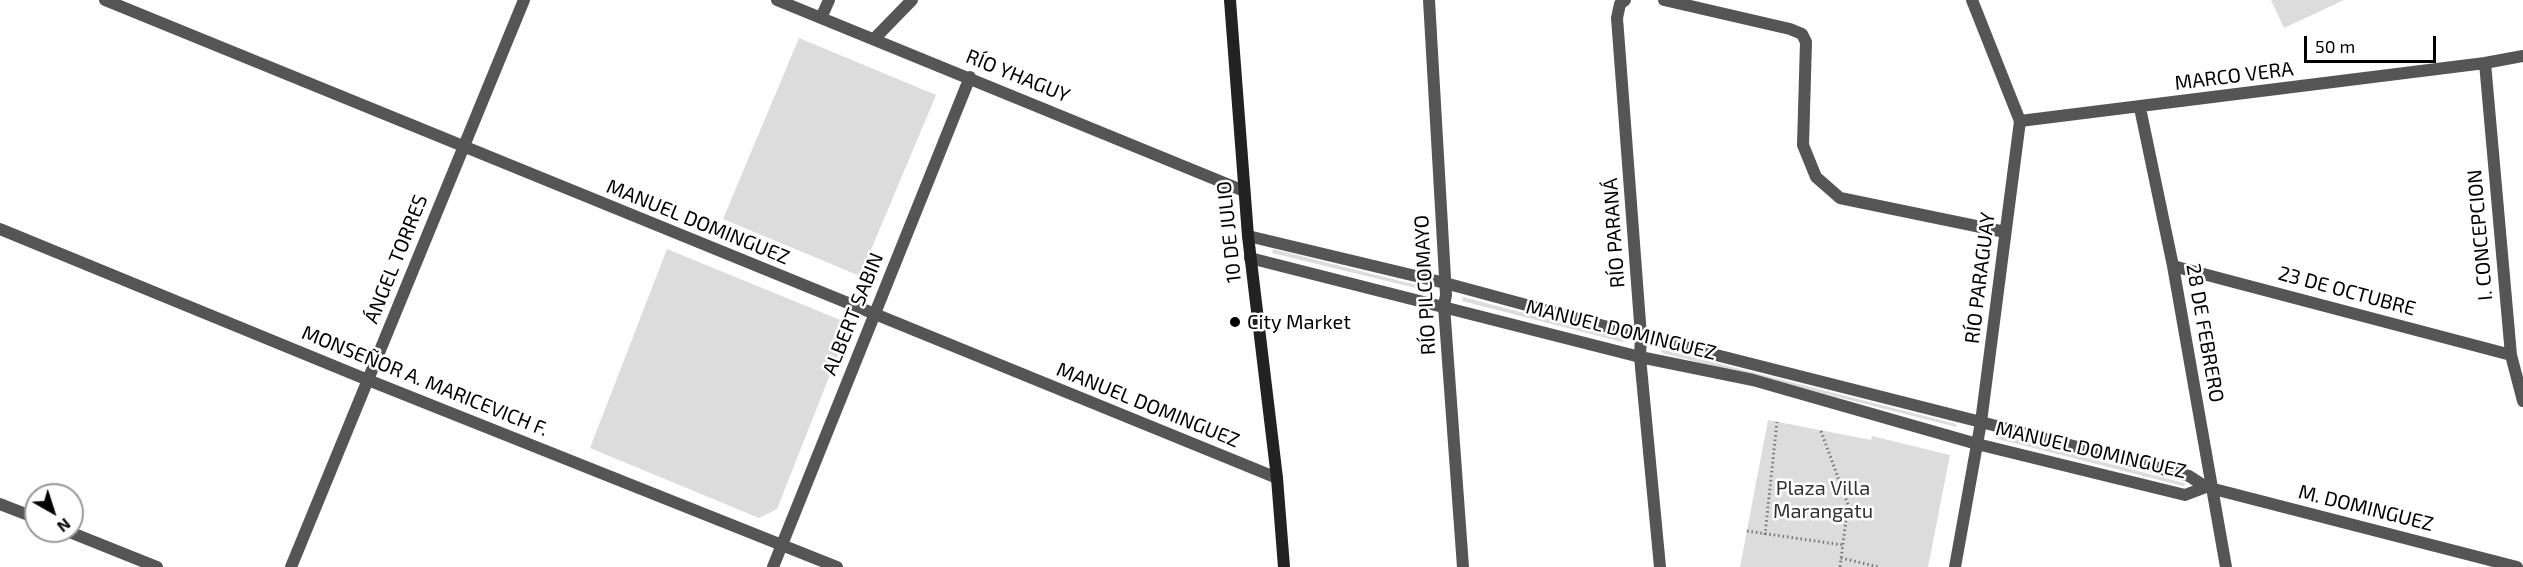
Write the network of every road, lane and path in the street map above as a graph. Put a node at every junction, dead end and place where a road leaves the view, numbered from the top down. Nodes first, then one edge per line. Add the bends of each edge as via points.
1 (105, 0) edge
2 (524, 0) edge
3 (777, 0) edge
4 (829, 0) edge
5 (912, 0) edge
6 (1230, 0) edge
7 (1429, 0) edge
8 (1664, 0) edge
9 (1972, 0) edge
10 (1623, 2) edge
11 (821, 18) junction
12 (874, 39) junction
13 (2523, 56) edge
14 (2485, 63) junction
15 (970, 77) junction
16 (2140, 108) junction
17 (2020, 121) junction
18 (464, 147) junction
19 (1244, 191) junction
20 (0, 229) edge
21 (2005, 232) junction
22 (1248, 236) junction
23 (1250, 258) junction
24 (2173, 266) junction
25 (1445, 283) junction
26 (1444, 306) junction
27 (873, 314) junction
28 (1641, 336) junction
29 (2511, 354) junction
30 (1640, 357) junction
31 (368, 380) junction
32 (2523, 401) edge
33 (1777, 422) dead end
34 (1981, 422) junction
35 (1821, 431) dead end
36 (1977, 444) junction
37 (1276, 478) junction
38 (2209, 488) junction
39 (0, 504) edge
40 (24, 514) edge
41 (1747, 531) dead end
42 (1765, 535) junction
43 (84, 538) edge
44 (782, 545) junction
45 (1843, 545) junction
46 (1841, 558) junction
47 (157, 567) edge
48 (291, 567) edge
49 (773, 567) edge
50 (837, 567) edge
51 (1284, 567) edge
52 (1463, 567) edge
53 (1660, 567) edge
54 (1840, 567) edge
55 (1879, 567) edge
56 (1955, 567) edge
57 (2226, 567) edge
58 (2517, 567) edge

1 - 18 street, MANUEL DOMINGUEZ
2 - 18 street, ÁNGEL TORRES
3 - 11 street, RÍO YHAGUY
4 - 11 street
5 - 12 street
6 - 19 main road, 10 DE JULIO
7 - 25 street, RÍO PILCOMAYO
8 - 21 street via 1802,34 1806,42 1803,145 1816,177 1840,198
9 - 17 street, RÍO PARAGUAY
10 - 28 street, RÍO PARANÁ via 1617,18
11 - 12 street, RÍO YHAGUY
12 - 15 street, RÍO YHAGUY
13 - 14 street, MARCO VERA
14 - 16 street, MARCO VERA
14 - 29 street, I. CONCEPCION
15 - 19 street, RÍO YHAGUY
15 - 27 street, ALBERT SABIN
16 - 17 street, MARCO VERA
16 - 24 street, 28 DE FEBRERO
17 - 21 street, RÍO PARAGUAY
18 - 27 street, MANUEL DOMINGUEZ
18 - 31 street, ÁNGEL TORRES
19 - 22 main road, 10 DE JULIO
20 - 31 street, MONSEÑOR A. MARICEVICH F.
21 - 34 street, RÍO PARAGUAY
22 - 23 main road, 10 DE JULIO
22 - 25 street, MANUEL DOMINGUEZ
23 - 26 street, MANUEL DOMINGUEZ
23 - 37 main road, 10 DE JULIO
24 - 29 street, 23 DE OCTUBRE
24 - 38 street, 28 DE FEBRERO
25 - 26 street, RÍO PILCOMAYO
25 - 28 street, MANUEL DOMINGUEZ
26 - 30 street, MANUEL DOMINGUEZ
26 - 52 street, RÍO PILCOMAYO
27 - 37 street, MANUEL DOMINGUEZ
27 - 44 street, ALBERT SABIN
28 - 30 street, RÍO PARANÁ
28 - 34 street, MANUEL DOMINGUEZ
29 - 32 street, I. CONCEPCION
30 - 36 street, MANUEL DOMINGUEZ via 1753,381
30 - 53 street, RÍO PARANÁ
31 - 44 street, MONSEÑOR A. MARICEVICH F.
31 - 48 street, ÁNGEL TORRES
33 - 42 path
34 - 36 street, RÍO PARAGUAY
34 - 38 street, MANUEL DOMINGUEZ via 2189,476
35 - 45 path via 1848,505
36 - 38 street, MANUEL DOMINGUEZ via 2185,495
36 - 56 street, RÍO PARAGUAY
37 - 51 main road, 10 DE JULIO
38 - 57 street, 28 DE FEBRERO
38 - 58 street, M. DOMINGUEZ
39 - 40 street
41 - 42 path
42 - 45 path
43 - 47 street
44 - 49 street, ALBERT SABIN
44 - 50 street, MONSEÑOR A. MARICEVICH F.
45 - 46 path
46 - 54 path
46 - 55 path

